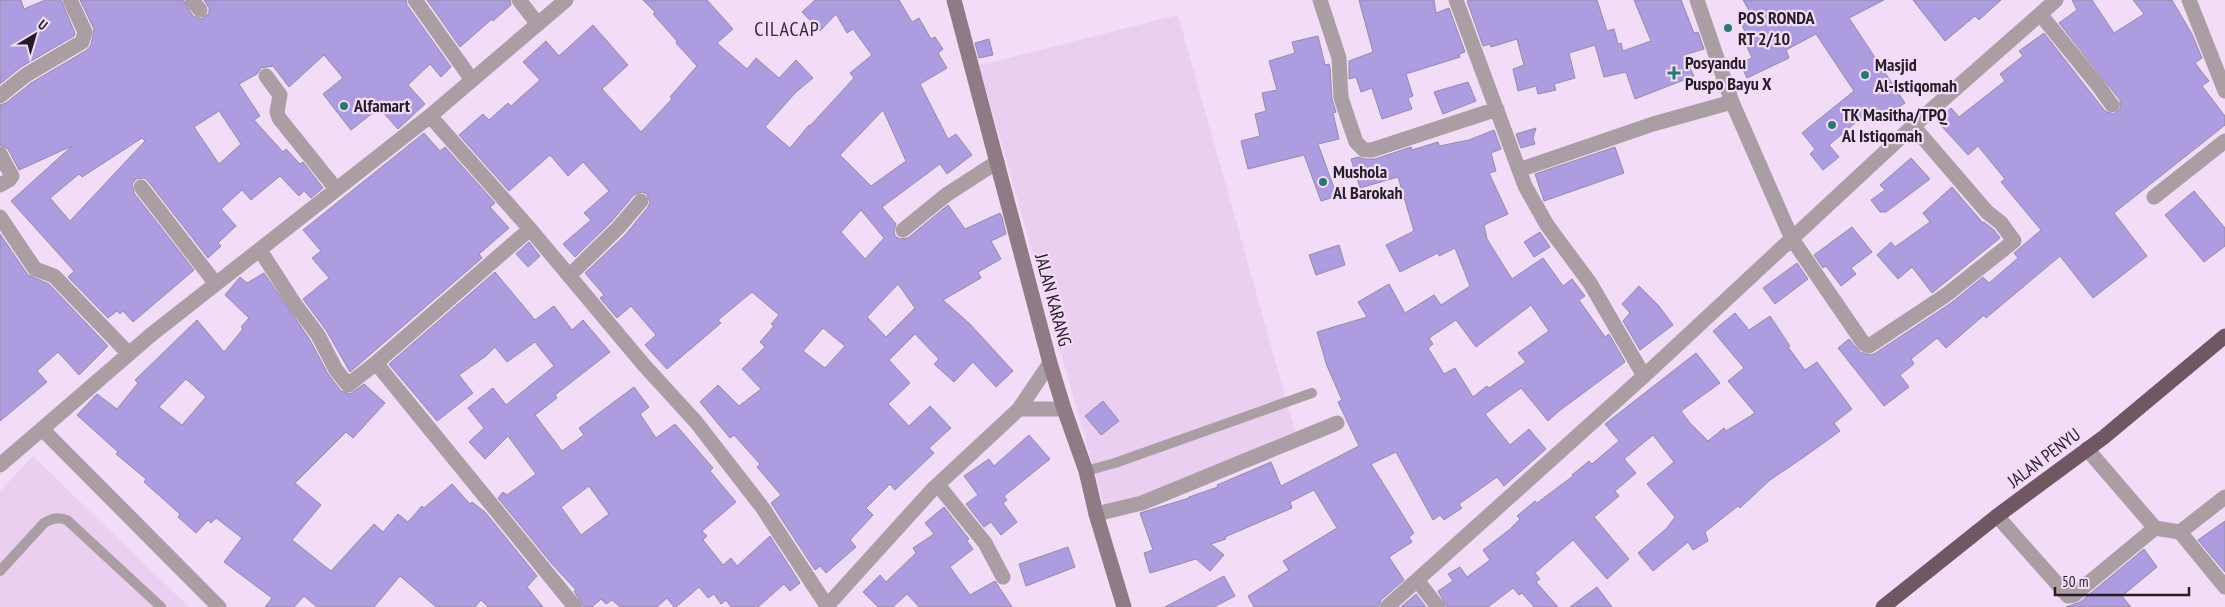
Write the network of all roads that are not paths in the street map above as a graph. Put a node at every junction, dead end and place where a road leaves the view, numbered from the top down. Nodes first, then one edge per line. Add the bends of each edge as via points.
1 (70, 0) edge
2 (414, 0) edge
3 (520, 0) edge
4 (566, 0) edge
5 (954, 0) edge
6 (1320, 0) edge
7 (1456, 0) edge
8 (1697, 0) edge
9 (2056, 0) edge
10 (2190, 0) edge
11 (2040, 14) junction
12 (537, 23) junction
13 (266, 76) dead end
14 (472, 80) junction
15 (2223, 80) edge
16 (0, 96) edge
17 (1732, 102) junction
18 (2112, 105) dead end
19 (1497, 109) junction
20 (430, 116) junction
21 (1913, 126) junction
22 (2225, 141) edge
23 (0, 154) edge
24 (996, 162) junction
25 (1519, 170) junction
26 (0, 185) edge
27 (141, 187) dead end
28 (336, 189) junction
29 (2154, 197) dead end
30 (641, 201) dead end
31 (0, 217) edge
32 (530, 229) junction
33 (902, 230) dead end
34 (1792, 239) junction
35 (260, 250) junction
36 (570, 276) junction
37 (216, 284) junction
38 (2225, 336) edge
39 (129, 354) junction
40 (376, 363) junction
41 (1050, 363) junction
42 (1644, 376) junction
43 (1312, 393) dead end
44 (1019, 409) junction
45 (1064, 410) junction
46 (1337, 423) dead end
47 (42, 429) junction
48 (2087, 449) junction
49 (0, 465) edge
50 (1086, 471) junction
51 (938, 485) junction
52 (2225, 498) edge
53 (1096, 514) junction
54 (1997, 516) junction
55 (2155, 528) junction
56 (2180, 532) junction
57 (0, 571) edge
58 (1003, 577) dead end
59 (1417, 580) junction
60 (2225, 587) edge
61 (573, 606) edge
62 (161, 607) edge
63 (219, 607) edge
64 (827, 607) edge
65 (1124, 607) edge
66 (1387, 607) edge
67 (1438, 607) edge
68 (1883, 607) edge

1 - 16 street via 85,32 82,42 26,75
2 - 14 street
3 - 12 street
4 - 12 street
5 - 24 main road, JALAN KARANG
6 - 19 street via 1339,58 1341,98 1356,142 1364,150
7 - 19 street
8 - 17 street
9 - 11 street
10 - 15 street
11 - 18 street
11 - 21 street
12 - 14 street
13 - 28 street via 280,95 279,118
14 - 20 street
17 - 25 street via 1653,124
17 - 34 street
19 - 25 street
20 - 28 street
20 - 32 street
21 - 34 street
21 - 34 street via 2000,223 2014,240 2012,243 1946,295 1869,346 1864,344
22 - 29 street
23 - 26 street via 12,176
24 - 33 street via 946,195
24 - 41 main road, JALAN KARANG
25 - 42 street via 1547,225 1590,283
27 - 37 street
28 - 35 street
30 - 36 street
31 - 39 street via 35,269 54,276
32 - 36 street
32 - 40 street
34 - 42 street
35 - 37 street
35 - 40 street via 348,384
36 - 64 street via 738,475
37 - 39 street
38 - 48 highway, JALAN PENYU
39 - 47 street
40 - 61 street
41 - 44 street
41 - 45 main road, JALAN KARANG
42 - 59 street
43 - 50 lane
44 - 45 street
44 - 51 street
45 - 50 main road, JALAN KARANG
46 - 53 street via 1142,502
47 - 49 street
47 - 63 street
48 - 54 highway, JALAN PENYU
48 - 55 street
50 - 53 main road, JALAN KARANG
51 - 58 street via 985,543
51 - 64 street
52 - 56 street
53 - 65 main road, JALAN KARANG
54 - 55 street via 2068,596 2074,595
54 - 68 highway, JALAN PENYU
55 - 56 street
56 - 60 street
57 - 62 lane via 44,523 59,518 66,520
59 - 66 street
59 - 67 street

